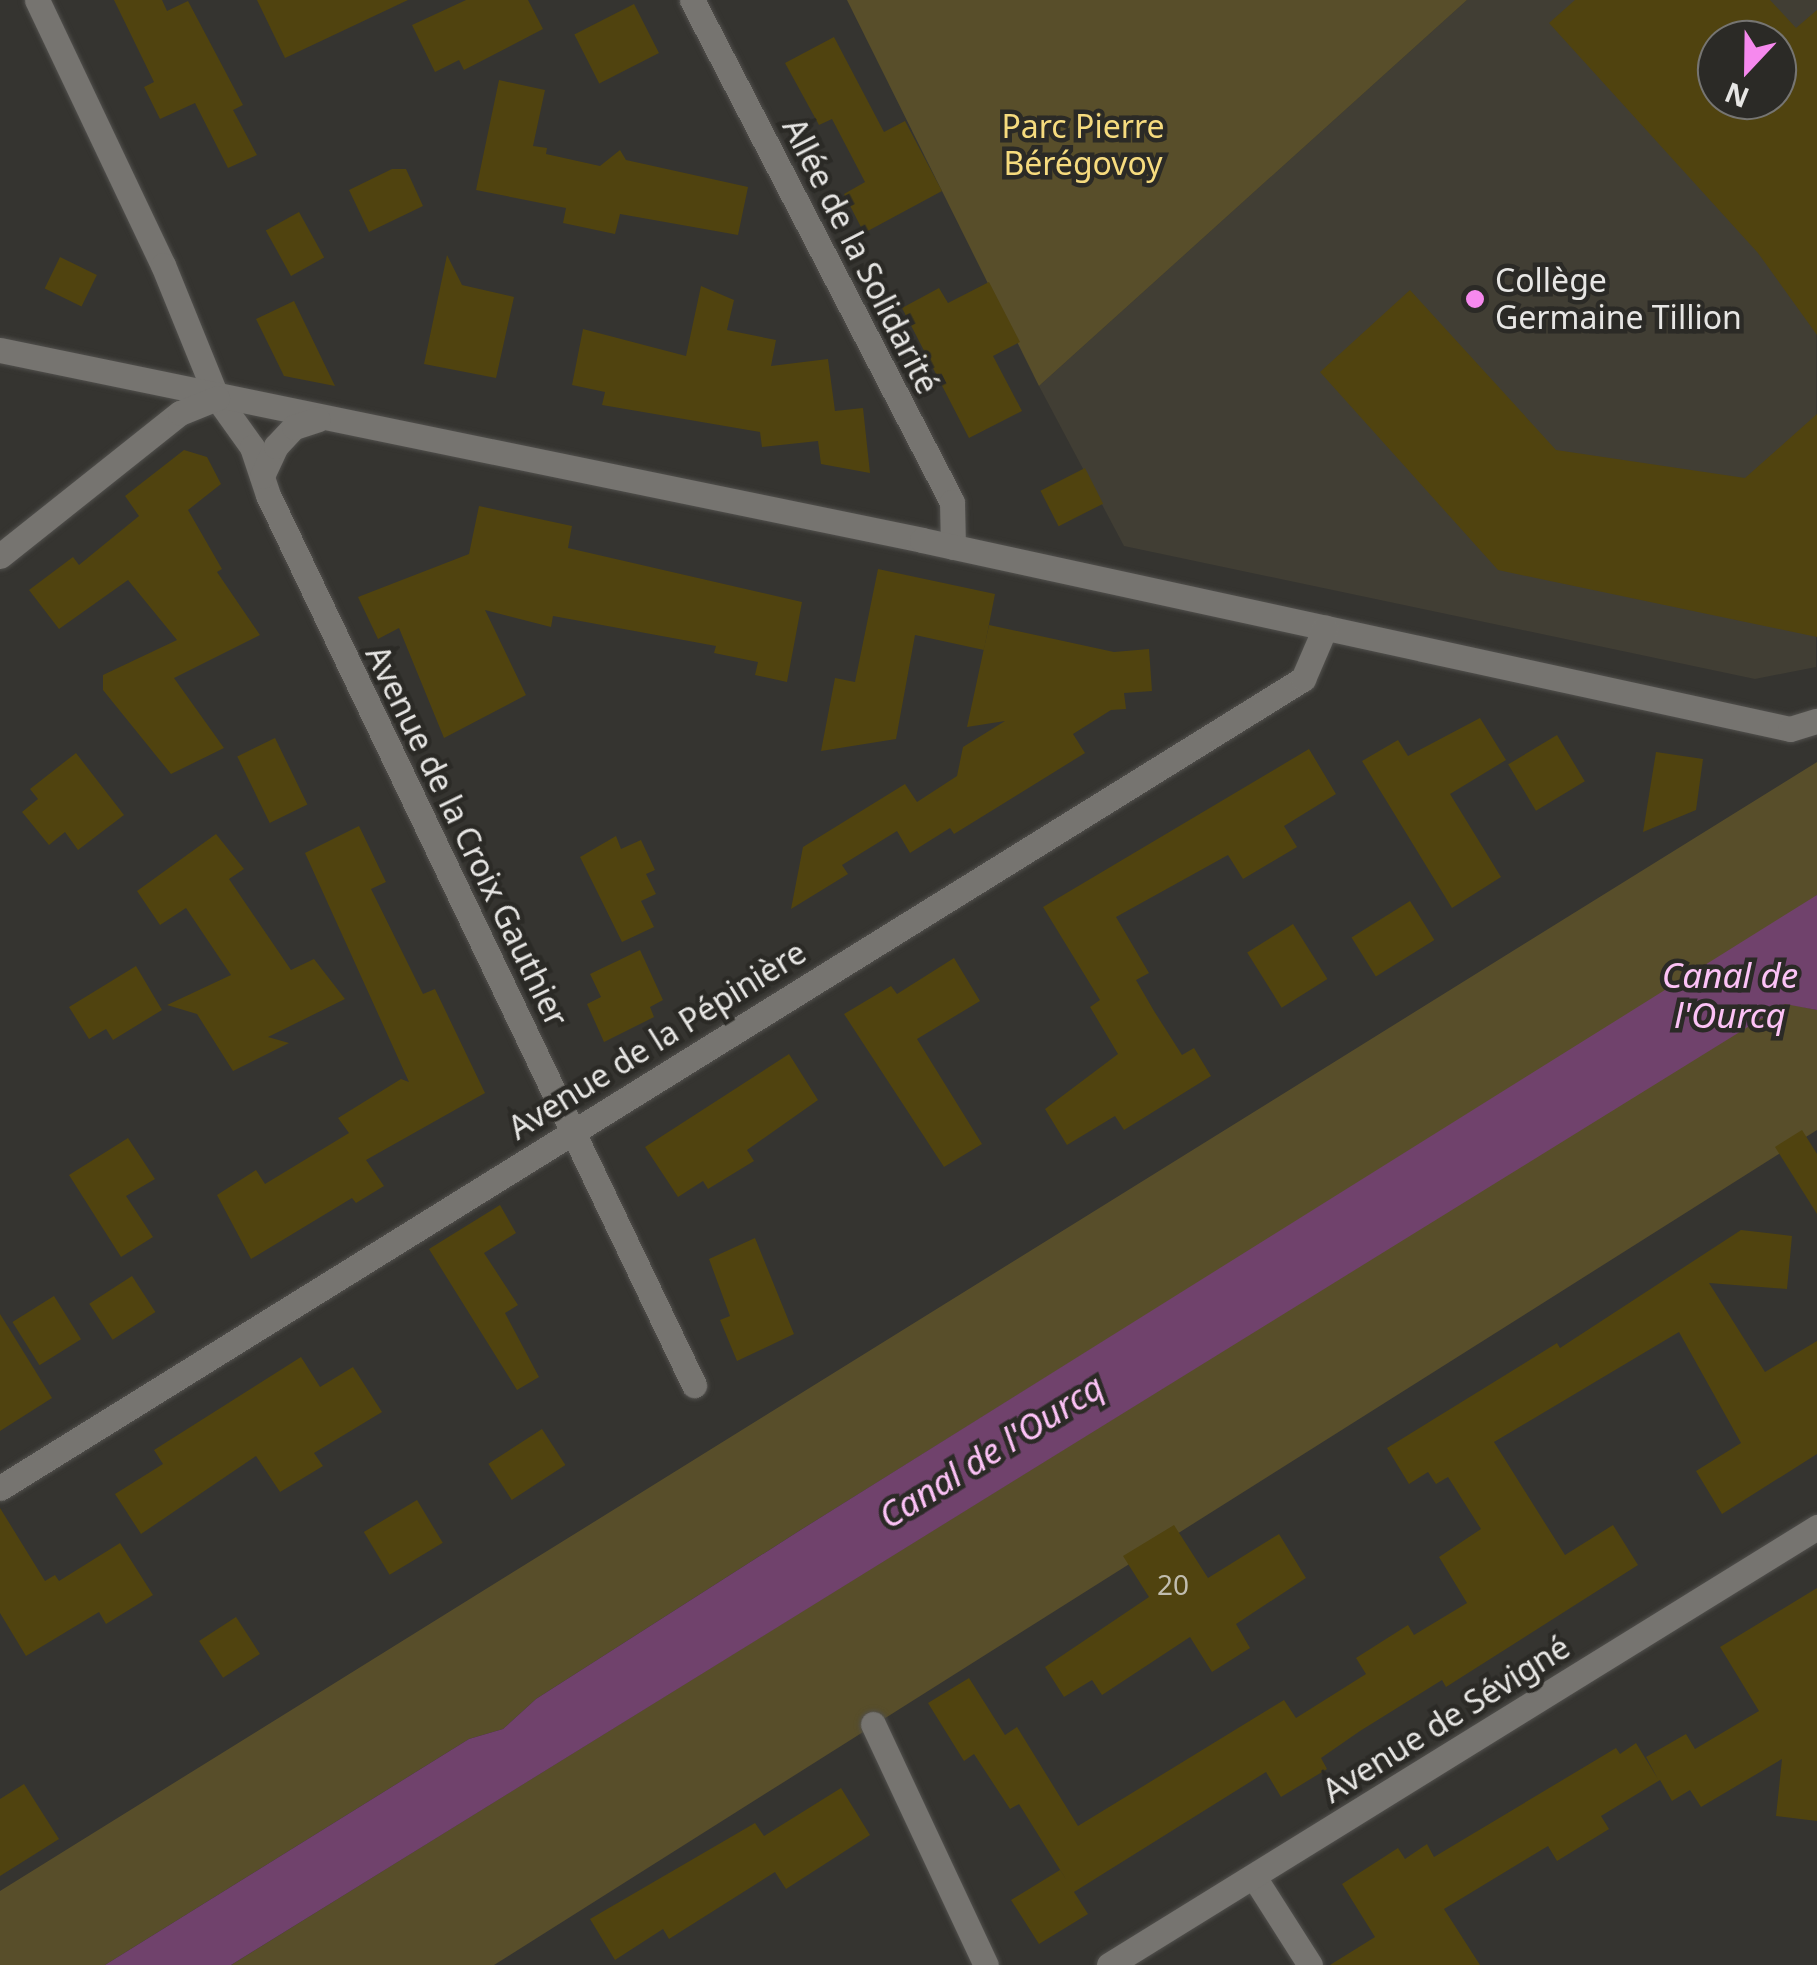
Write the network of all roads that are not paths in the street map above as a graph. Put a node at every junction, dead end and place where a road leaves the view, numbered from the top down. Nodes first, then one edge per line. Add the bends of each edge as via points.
1 (36, 0) edge
2 (692, 0) edge
3 (0, 350) edge
4 (217, 398) junction
5 (318, 418) junction
6 (262, 476) junction
7 (952, 547) junction
8 (0, 556) edge
9 (1325, 628) junction
10 (1817, 721) edge
11 (571, 1130) junction
12 (694, 1385) dead end
13 (0, 1488) edge
14 (1817, 1528) edge
15 (874, 1724) dead end
16 (1254, 1877) junction
17 (986, 1965) edge
18 (1109, 1965) edge
19 (1310, 1965) edge

1 - 4 street, Avenue de la Croix Gauthier via 164,265
2 - 7 street, Allée de la Solidarité via 952,502
3 - 4 street
4 - 5 street
4 - 6 street, Avenue de la Croix Gauthier via 252,447
4 - 8 street via 180,412
5 - 6 street via 294,426
5 - 7 street
6 - 11 street, Avenue de la Croix Gauthier
7 - 9 street
9 - 10 street via 1790,729
9 - 11 street, Avenue de la Pépinière via 1303,678
11 - 12 street, Avenue de la Croix Gauthier
11 - 13 street, Avenue de la Pépinière
14 - 16 street, Avenue de Sévigné
15 - 17 street
16 - 18 street, Avenue de Sévigné
16 - 19 street

